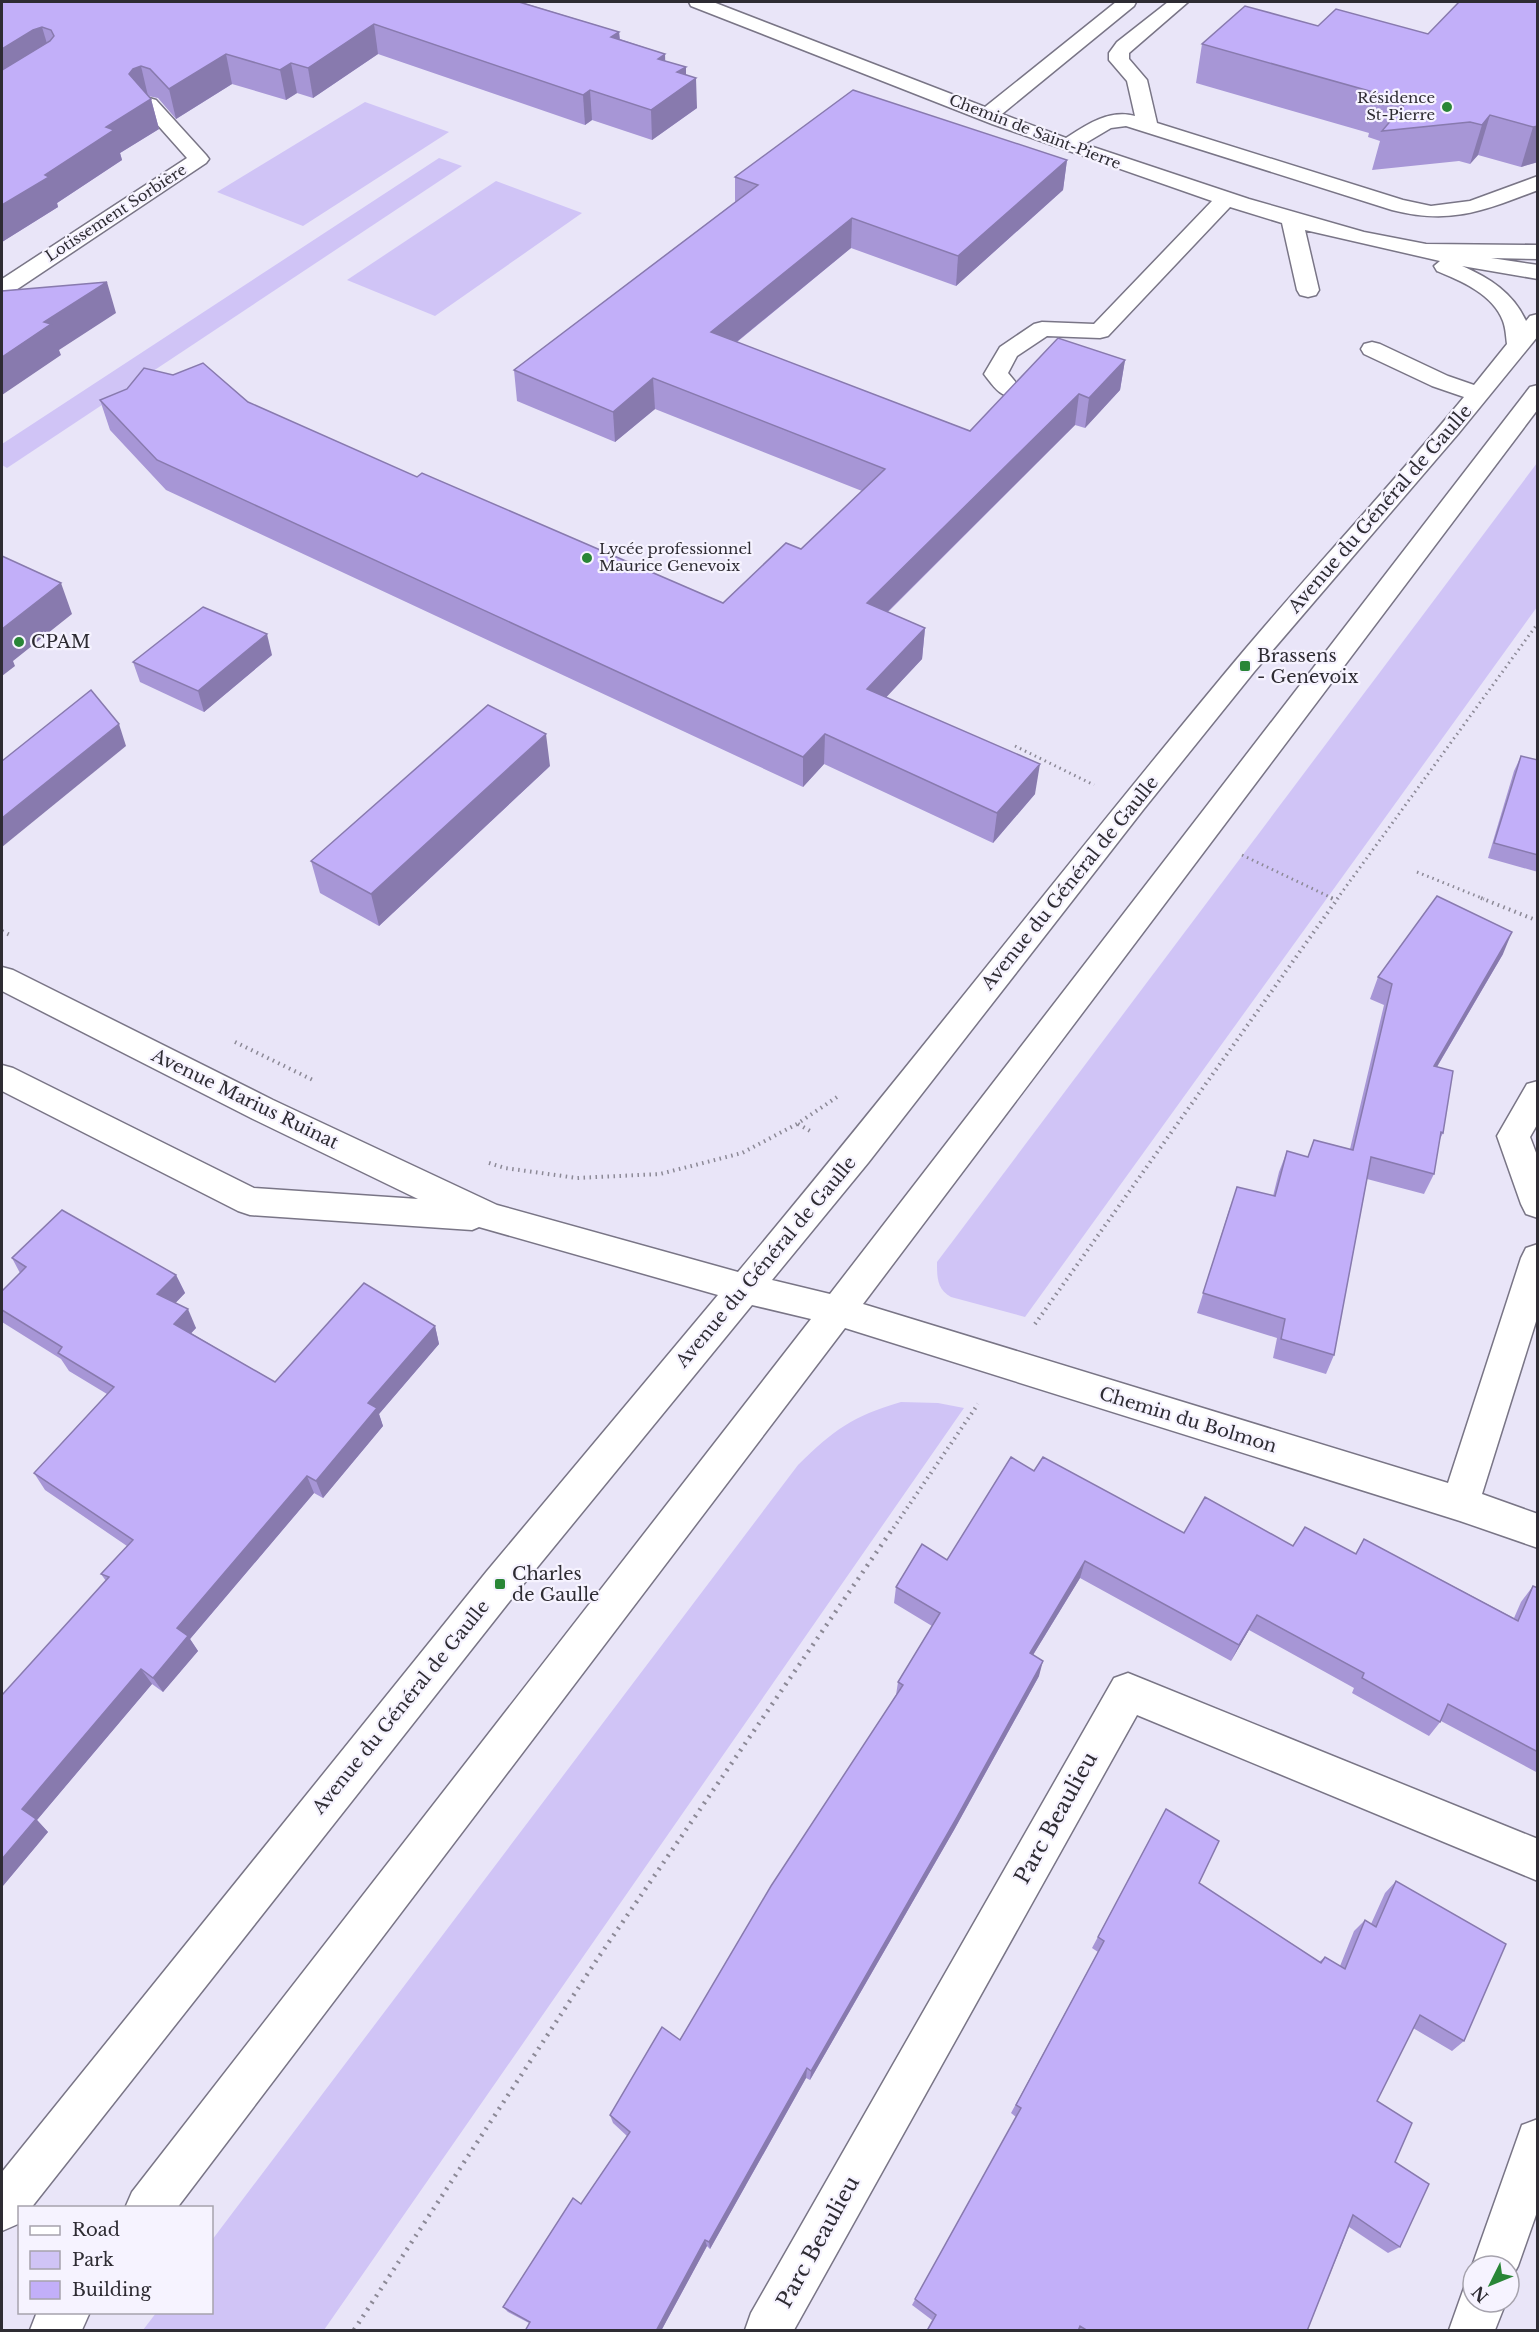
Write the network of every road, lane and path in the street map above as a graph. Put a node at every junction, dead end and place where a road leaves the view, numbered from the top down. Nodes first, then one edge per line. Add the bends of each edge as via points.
1 (698, 2) edge
2 (1127, 2) edge
3 (1179, 2) edge
4 (149, 104) edge
5 (988, 115) junction
6 (1148, 127) junction
7 (1069, 145) junction
8 (1538, 182) edge
9 (1226, 199) junction
10 (1292, 218) junction
11 (1378, 243) junction
12 (1426, 251) junction
13 (1538, 252) edge
14 (1538, 272) edge
15 (2, 289) edge
16 (1308, 290) dead end
17 (1538, 321) edge
18 (1518, 344) junction
19 (1372, 349) dead end
20 (1011, 391) edge
21 (1538, 392) edge
22 (1478, 394) junction
23 (1538, 622) edge
24 (1418, 872) dead end
25 (1538, 921) edge
26 (2, 931) edge
27 (22, 941) dead end
28 (2, 978) edge
29 (226, 1037) dead end
30 (5, 1084) edge
31 (320, 1084) dead end
32 (1538, 1093) edge
33 (797, 1124) dead end
34 (483, 1161) dead end
35 (1538, 1203) edge
36 (489, 1217) junction
37 (1538, 1258) edge
38 (743, 1288) junction
39 (838, 1311) junction
40 (1032, 1329) dead end
41 (981, 1400) dead end
42 (1460, 1504) junction
43 (1538, 1531) edge
44 (1538, 1860) edge
45 (1538, 2140) edge
46 (150, 2206) edge
47 (2, 2208) edge
48 (1499, 2254) edge
49 (66, 2314) edge
50 (1478, 2314) edge
51 (53, 2331) edge
52 (354, 2331) edge
53 (768, 2331) edge
54 (1472, 2331) edge

1 - 5 street, Chemin de Saint-Pierre
2 - 5 street
3 - 6 street via 1119,53 1119,60 1137,80
4 - 15 street, Lotissement Sorbière via 199,159
5 - 7 street, Chemin de Saint-Pierre
6 - 7 street via 1128,120 1112,120
6 - 8 street via 1399,206 1431,212 1474,207
7 - 9 street, Chemin de Saint-Pierre
9 - 10 street, Chemin de Saint-Pierre
9 - 20 street via 1100,331 1042,329 1008,352 996,374
10 - 11 street, Chemin de Saint-Pierre
10 - 16 street
11 - 12 street, Chemin de Saint-Pierre
11 - 18 street, Chemin de Saint-Pierre via 1469,276 1494,294 1514,321
12 - 13 street, Chemin de Saint-Pierre
12 - 14 street, Chemin de Saint-Pierre
17 - 18 street, Avenue du Général de Gaulle
18 - 22 street, Avenue du Général de Gaulle
19 - 22 street
21 - 39 street
22 - 38 street, Avenue du Général de Gaulle via 1245,666
23 - 40 path
24 - 25 path
26 - 27 path
28 - 36 street, Avenue Marius Ruinat
29 - 31 path
30 - 36 street, Avenue Marius Ruinat via 250,1201
32 - 35 street via 1513,1136
33 - 34 path via 742,1153 660,1174 577,1178
36 - 38 street, Avenue Marius Ruinat
37 - 42 street
38 - 39 street, Avenue Marius Ruinat
38 - 47 street, Avenue du Général de Gaulle via 500,1584
39 - 42 street, Chemin du Bolmon
39 - 46 street
41 - 52 path via 598,1958
42 - 43 street, Chemin du Bolmon
44 - 53 street, Parc Beaulieu via 1128,1692
45 - 48 street
49 - 51 street
50 - 54 street

